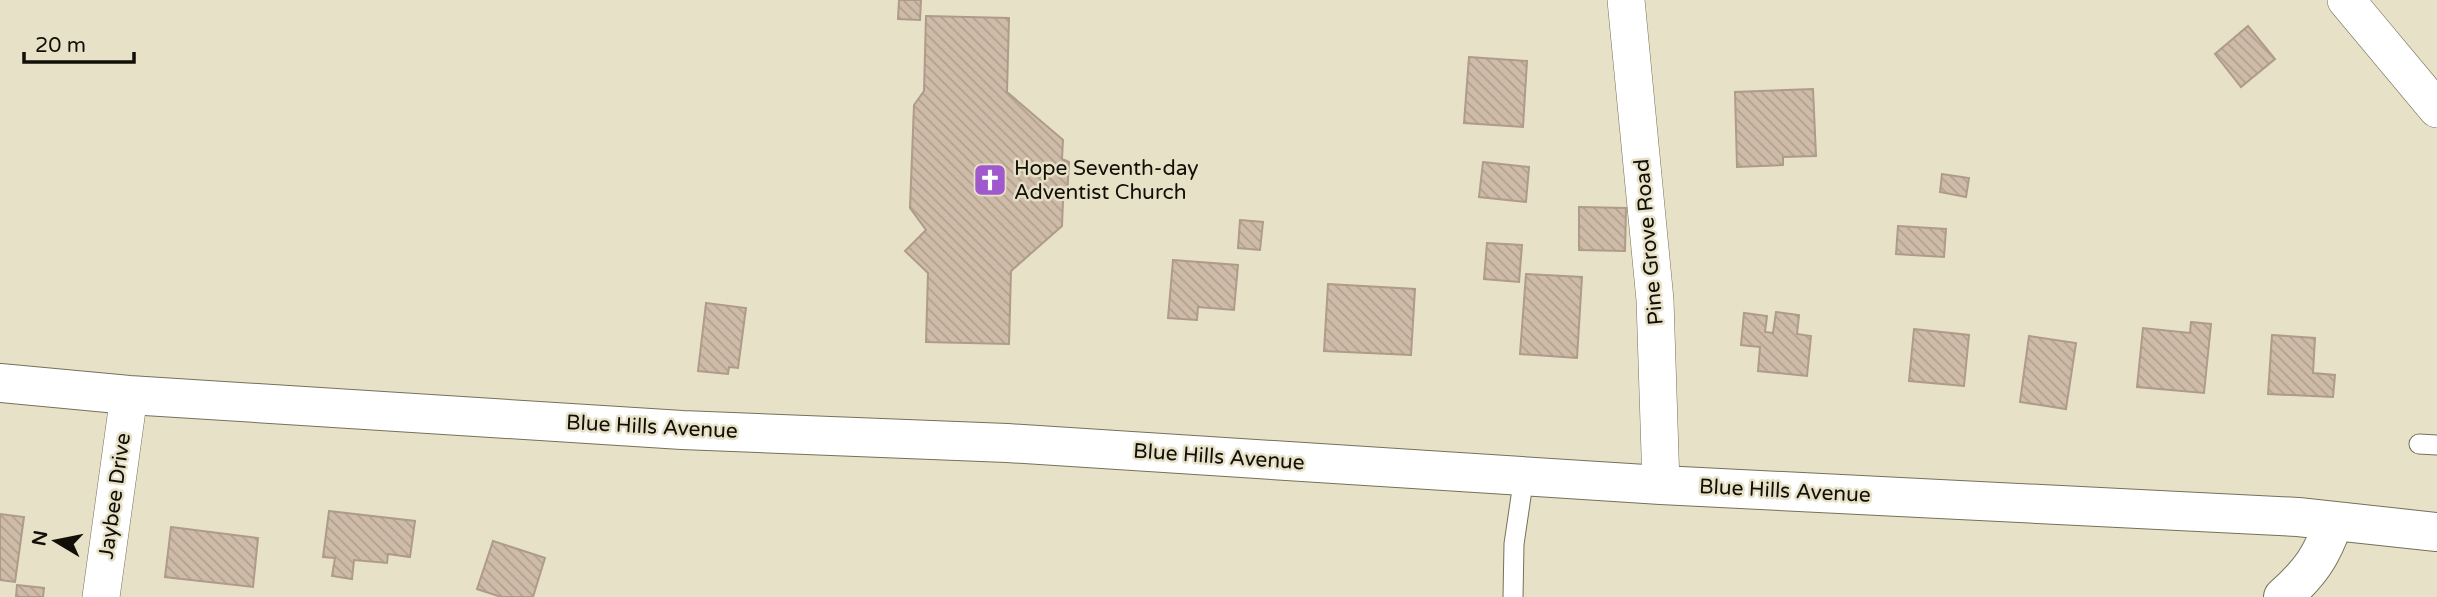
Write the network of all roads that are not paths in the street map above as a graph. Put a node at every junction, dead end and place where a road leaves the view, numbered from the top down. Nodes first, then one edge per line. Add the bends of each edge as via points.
1 (1626, 0) edge
2 (2346, 0) edge
3 (2437, 109) edge
4 (0, 383) edge
5 (129, 394) junction
6 (1524, 476) junction
7 (1661, 485) junction
8 (2334, 521) junction
9 (2437, 532) edge
10 (101, 597) edge
11 (1513, 597) edge
12 (2283, 597) edge

1 - 7 street, Pine Grove Road via 1655,300
2 - 3 street
4 - 5 main road, Blue Hills Avenue
5 - 6 main road, Blue Hills Avenue
5 - 10 street, Jaybee Drive
6 - 7 main road, Blue Hills Avenue
6 - 11 lane via 1514,544
7 - 8 main road, Blue Hills Avenue
8 - 9 main road, Blue Hills Avenue
8 - 12 main road via 2318,560

